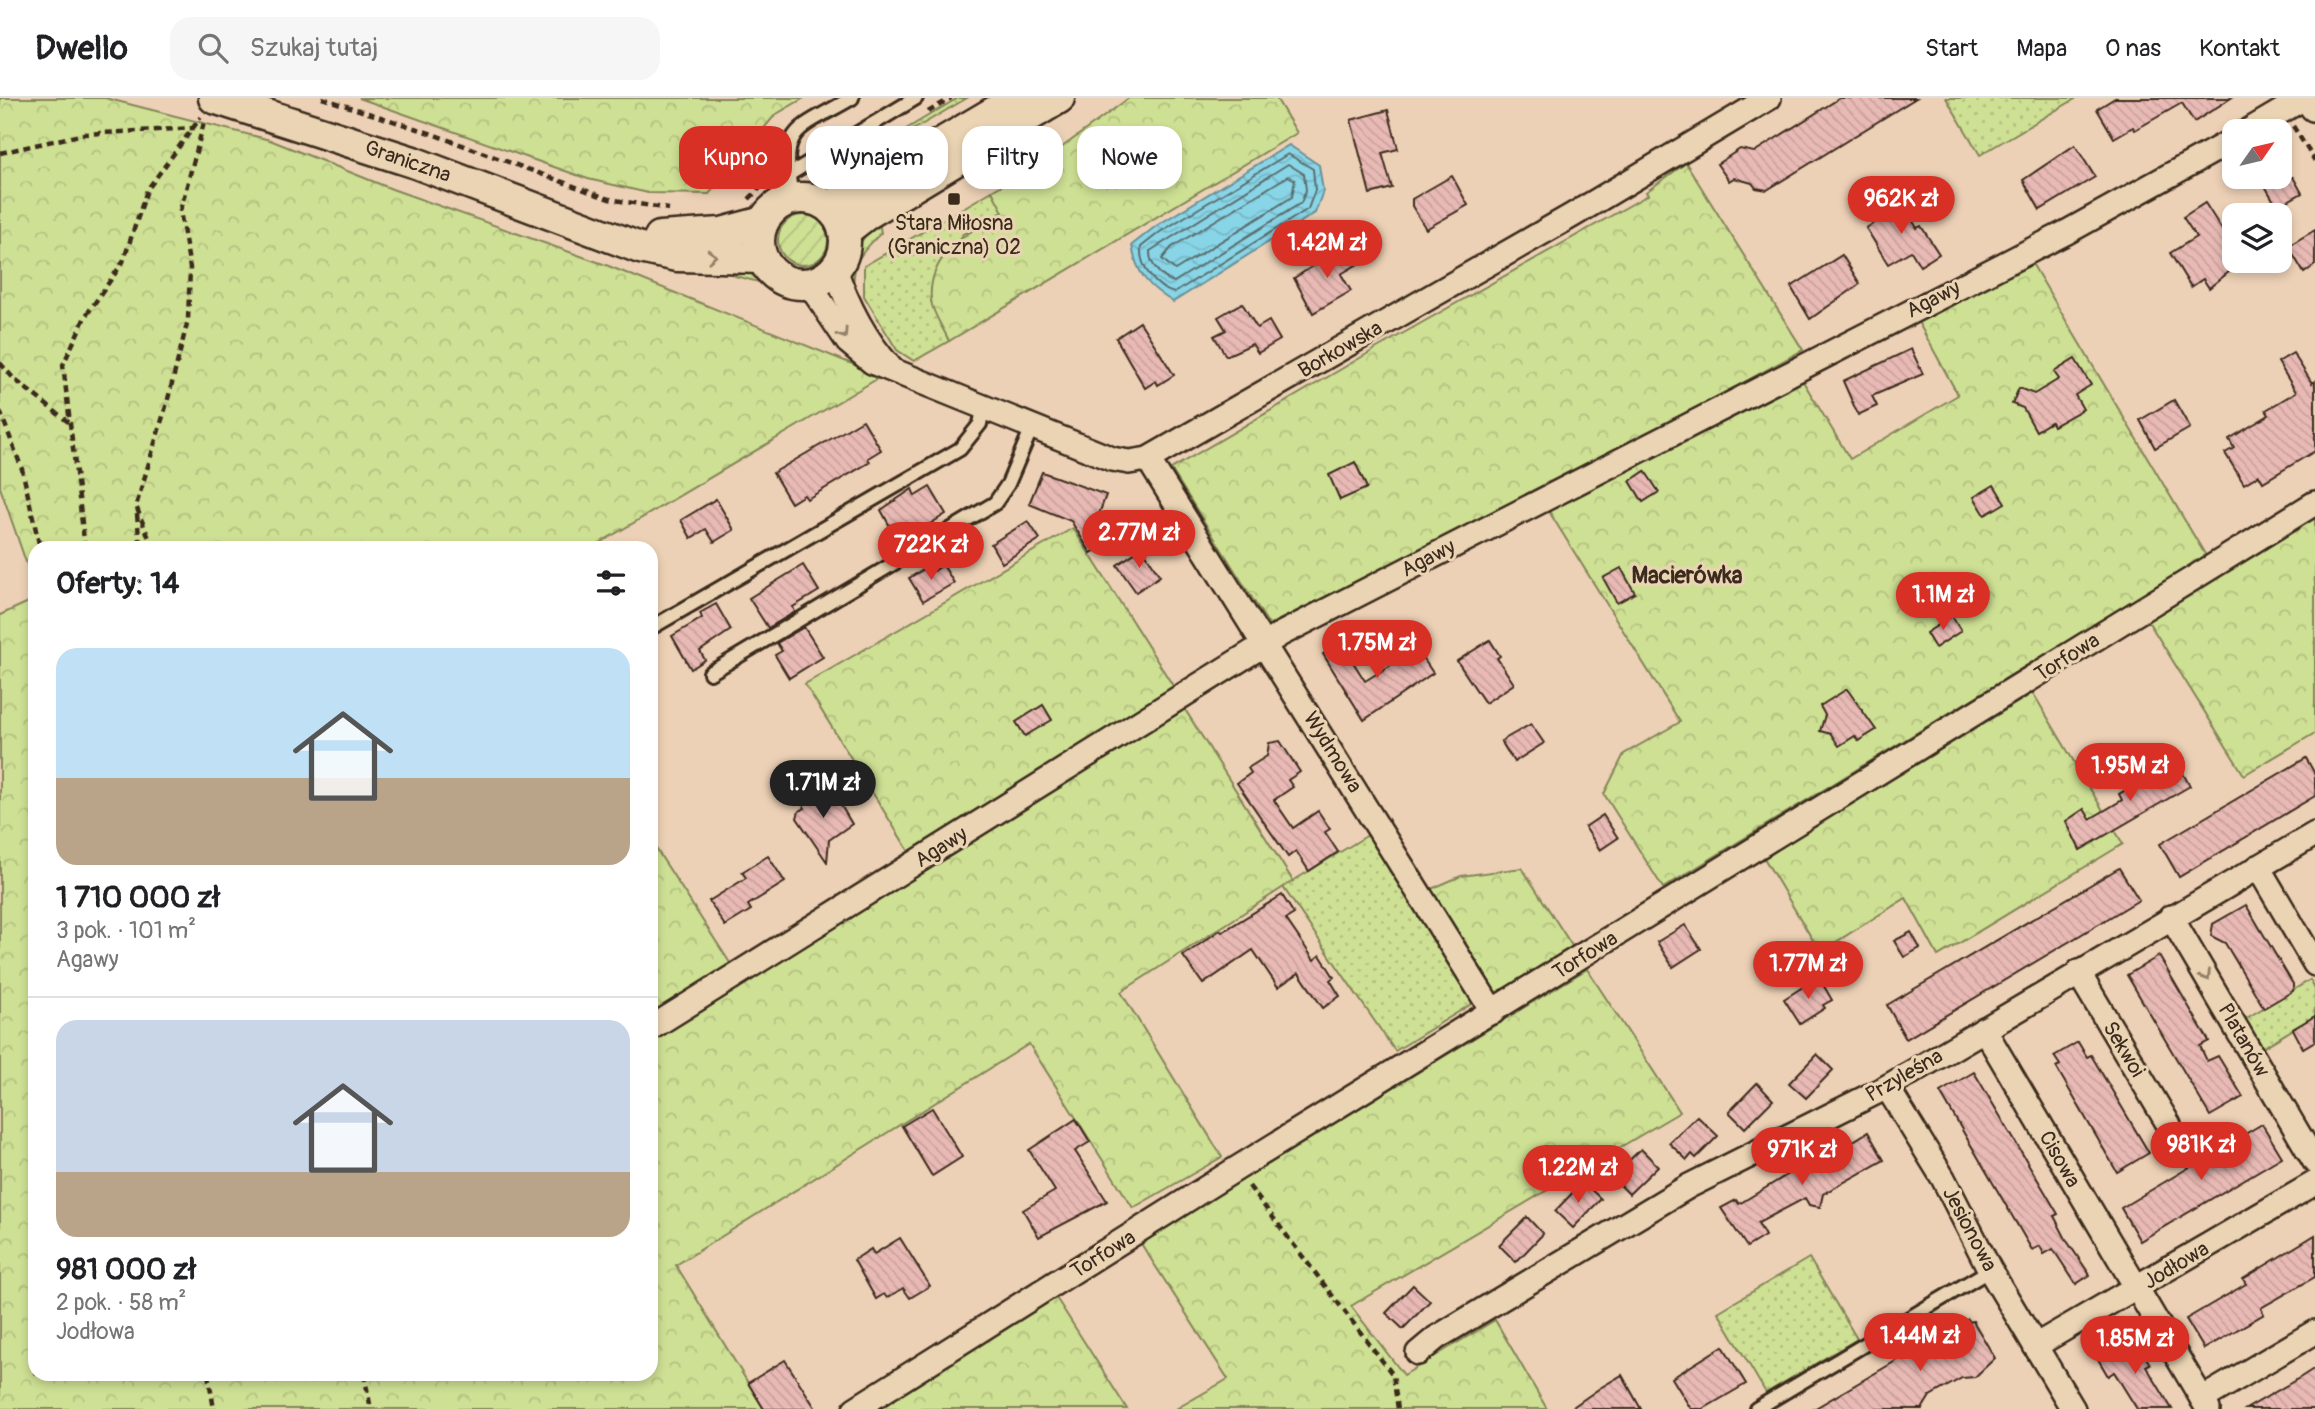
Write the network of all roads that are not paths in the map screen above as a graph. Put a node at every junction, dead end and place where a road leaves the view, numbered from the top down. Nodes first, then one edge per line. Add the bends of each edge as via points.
1 (852, 98) edge
2 (916, 98) edge
3 (1018, 98) edge
4 (1059, 98) edge
5 (1769, 98) edge
6 (2304, 98) edge
7 (2310, 98) edge
8 (209, 105) edge
9 (2315, 106) edge
10 (2268, 119) edge
11 (792, 142) edge
12 (2222, 146) edge
13 (792, 186) edge
14 (792, 188) edge
15 (788, 189) edge
16 (828, 206) junction
17 (763, 222) junction
18 (600, 230) junction
19 (845, 231) junction
20 (762, 258) junction
21 (822, 276) junction
22 (984, 406) junction
23 (1033, 425) junction
24 (1148, 459) junction
25 (2315, 503) edge
26 (658, 624) edge
27 (1266, 644) junction
28 (710, 673) dead end
29 (2315, 834) edge
30 (2258, 867) junction
31 (2171, 917) junction
32 (2315, 964) edge
33 (2078, 972) junction
34 (1493, 1012) junction
35 (658, 1024) edge
36 (1984, 1029) junction
37 (1887, 1087) junction
38 (2169, 1125) dead end
39 (2315, 1162) edge
40 (2315, 1183) edge
41 (1990, 1270) junction
42 (2137, 1289) junction
43 (2315, 1332) edge
44 (2035, 1346) junction
45 (1418, 1353) dead end
46 (2205, 1404) edge
47 (855, 1409) edge
48 (1756, 1409) edge
49 (2073, 1409) edge

1 - 11 lane via 796,134
2 - 13 lane
3 - 16 street
4 - 19 street
5 - 24 street, Borkowska
6 - 10 street
7 - 9 street
8 - 18 street, Graniczna via 413,162
12 - 27 street, Agawy via 2067,232
14 - 16 street
15 - 17 street
16 - 19 street
17 - 18 street, Graniczna via 693,236
17 - 20 street via 759,236
18 -> 20 street, Graniczna via 665,254
19 - 21 street via 844,251
20 - 21 street via 781,279 795,284
21 - 22 street via 850,345 872,362
22 - 23 street
22 - 26 lane via 980,424 960,449
23 - 24 street via 1121,461
23 - 28 lane via 995,503
24 - 27 street, Wydmowa
25 - 34 street, Torfowa
27 - 34 street, Wydmowa
27 - 35 street, Agawy
29 - 30 street, Przyleśna
30 - 31 street, Przyleśna
30 - 32 street
31 - 33 street, Przyleśna
31 -> 39 street, Platanów
33 - 36 street, Przyleśna
33 - 38 street, Sekwoi
34 - 47 street, Torfowa
36 - 37 street, Przyleśna
36 - 42 street, Cisowa
37 - 41 street, Jesionowa via 1943,1178
37 - 45 street, Przyleśna via 1689,1186
40 - 42 street, Jodłowa
41 - 44 street, Jesionowa
41 - 48 lane
42 - 44 street, Jodłowa
42 - 46 street, Cisowa
43 - 46 street
44 - 49 street, Jesionowa

